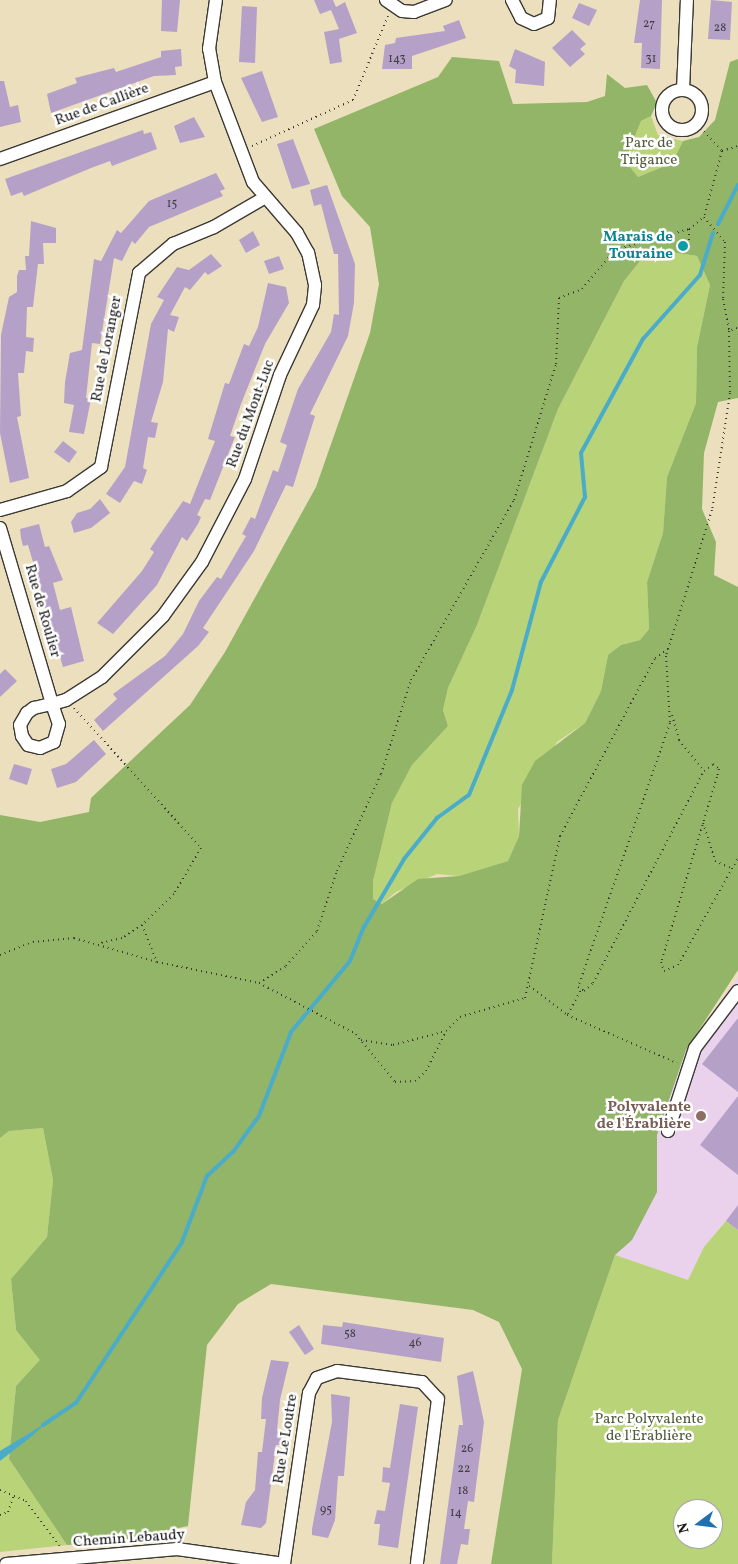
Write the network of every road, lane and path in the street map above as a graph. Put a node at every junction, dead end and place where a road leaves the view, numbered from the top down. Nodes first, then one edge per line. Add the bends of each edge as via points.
1 (216, 0) edge
2 (446, 0) edge
3 (512, 0) edge
4 (550, 0) edge
5 (687, 0) edge
6 (389, 3) edge
7 (215, 82) junction
8 (683, 90) junction
9 (698, 124) junction
10 (738, 146) edge
11 (239, 151) junction
12 (722, 151) junction
13 (0, 159) edge
14 (264, 198) junction
15 (704, 217) junction
16 (689, 229) junction
17 (689, 245) dead end
18 (737, 328) dead end
19 (729, 331) junction
20 (0, 510) edge
21 (0, 528) edge
22 (669, 648) junction
23 (66, 700) junction
24 (52, 704) joint
25 (671, 713) junction
26 (704, 771) junction
27 (703, 823) junction
28 (738, 858) edge
29 (732, 868) junction
30 (142, 925) junction
31 (99, 944) junction
32 (0, 955) edge
33 (157, 962) junction
34 (259, 983) junction
35 (529, 986) junction
36 (581, 990) junction
37 (738, 991) edge
38 (568, 1014) junction
39 (446, 1031) junction
40 (361, 1040) junction
41 (688, 1069) junction
42 (668, 1131) dead end
43 (0, 1490) edge
44 (14, 1496) junction
45 (0, 1515) edge
46 (59, 1562) edge
47 (6, 1564) edge
48 (284, 1564) edge
49 (417, 1564) edge

1 - 7 street, Rue du Mont-Luc via 209,49
2 - 6 street via 414,12
3 - 4 street via 521,18 534,24 548,18
5 - 8 street
6 - 11 path via 353,100
7 - 11 street, Rue du Mont-Luc
7 - 13 street, Rue de Callière
8 - 9 street via 695,94 702,105
8 - 9 street via 665,99 664,118 680,130
9 - 12 path
10 - 12 path
11 - 14 street, Rue du Mont-Luc
12 - 15 path
14 - 20 street, Rue de Loranger via 214,228 173,244 139,274 101,467 67,491
14 - 23 street, Rue du Mont-Luc via 297,233 308,253 314,285 310,314 280,375 232,509 202,562 142,639 102,677
15 - 16 path
15 - 19 path via 725,242 723,299
16 - 17 path
16 - 34 path via 615,250 582,289 559,298 556,364 514,500 411,680 381,774 337,871 316,931 286,966
18 - 19 path
19 - 22 path via 730,393 712,510
21 - 24 street, Rue de Roulier
22 - 25 path via 665,669
22 - 35 path via 655,658 560,836
23 - 24 street, Rue du Mont-Luc
23 - 30 path via 200,845 196,861 174,894
25 - 26 path via 679,740
25 - 36 path via 579,975
26 - 27 path via 713,764 719,769
26 - 36 path via 594,983
27 - 29 path via 715,861
27 - 29 path via 661,962 664,971 678,965
28 - 29 path
30 - 31 path via 122,938
30 - 33 path
31 - 32 path via 74,938 43,939
31 - 33 path
33 - 34 path
34 - 40 path via 348,1029
35 - 38 path
35 - 39 path via 521,1002 480,1008
36 - 38 path
37 - 41 street via 695,1048
38 - 41 path
39 - 40 path via 392,1045
39 - 40 path via 423,1076 405,1084 386,1076
41 - 42 street
43 - 44 path
44 - 45 path via 8,1512
44 - 46 path via 26,1501 61,1548
46 - 47 street, Chemin Lebaudy
46 - 48 street, Chemin Lebaudy via 177,1550
48 - 49 street, Rue Le Loutre via 308,1393 317,1378 337,1370 422,1382 438,1399

